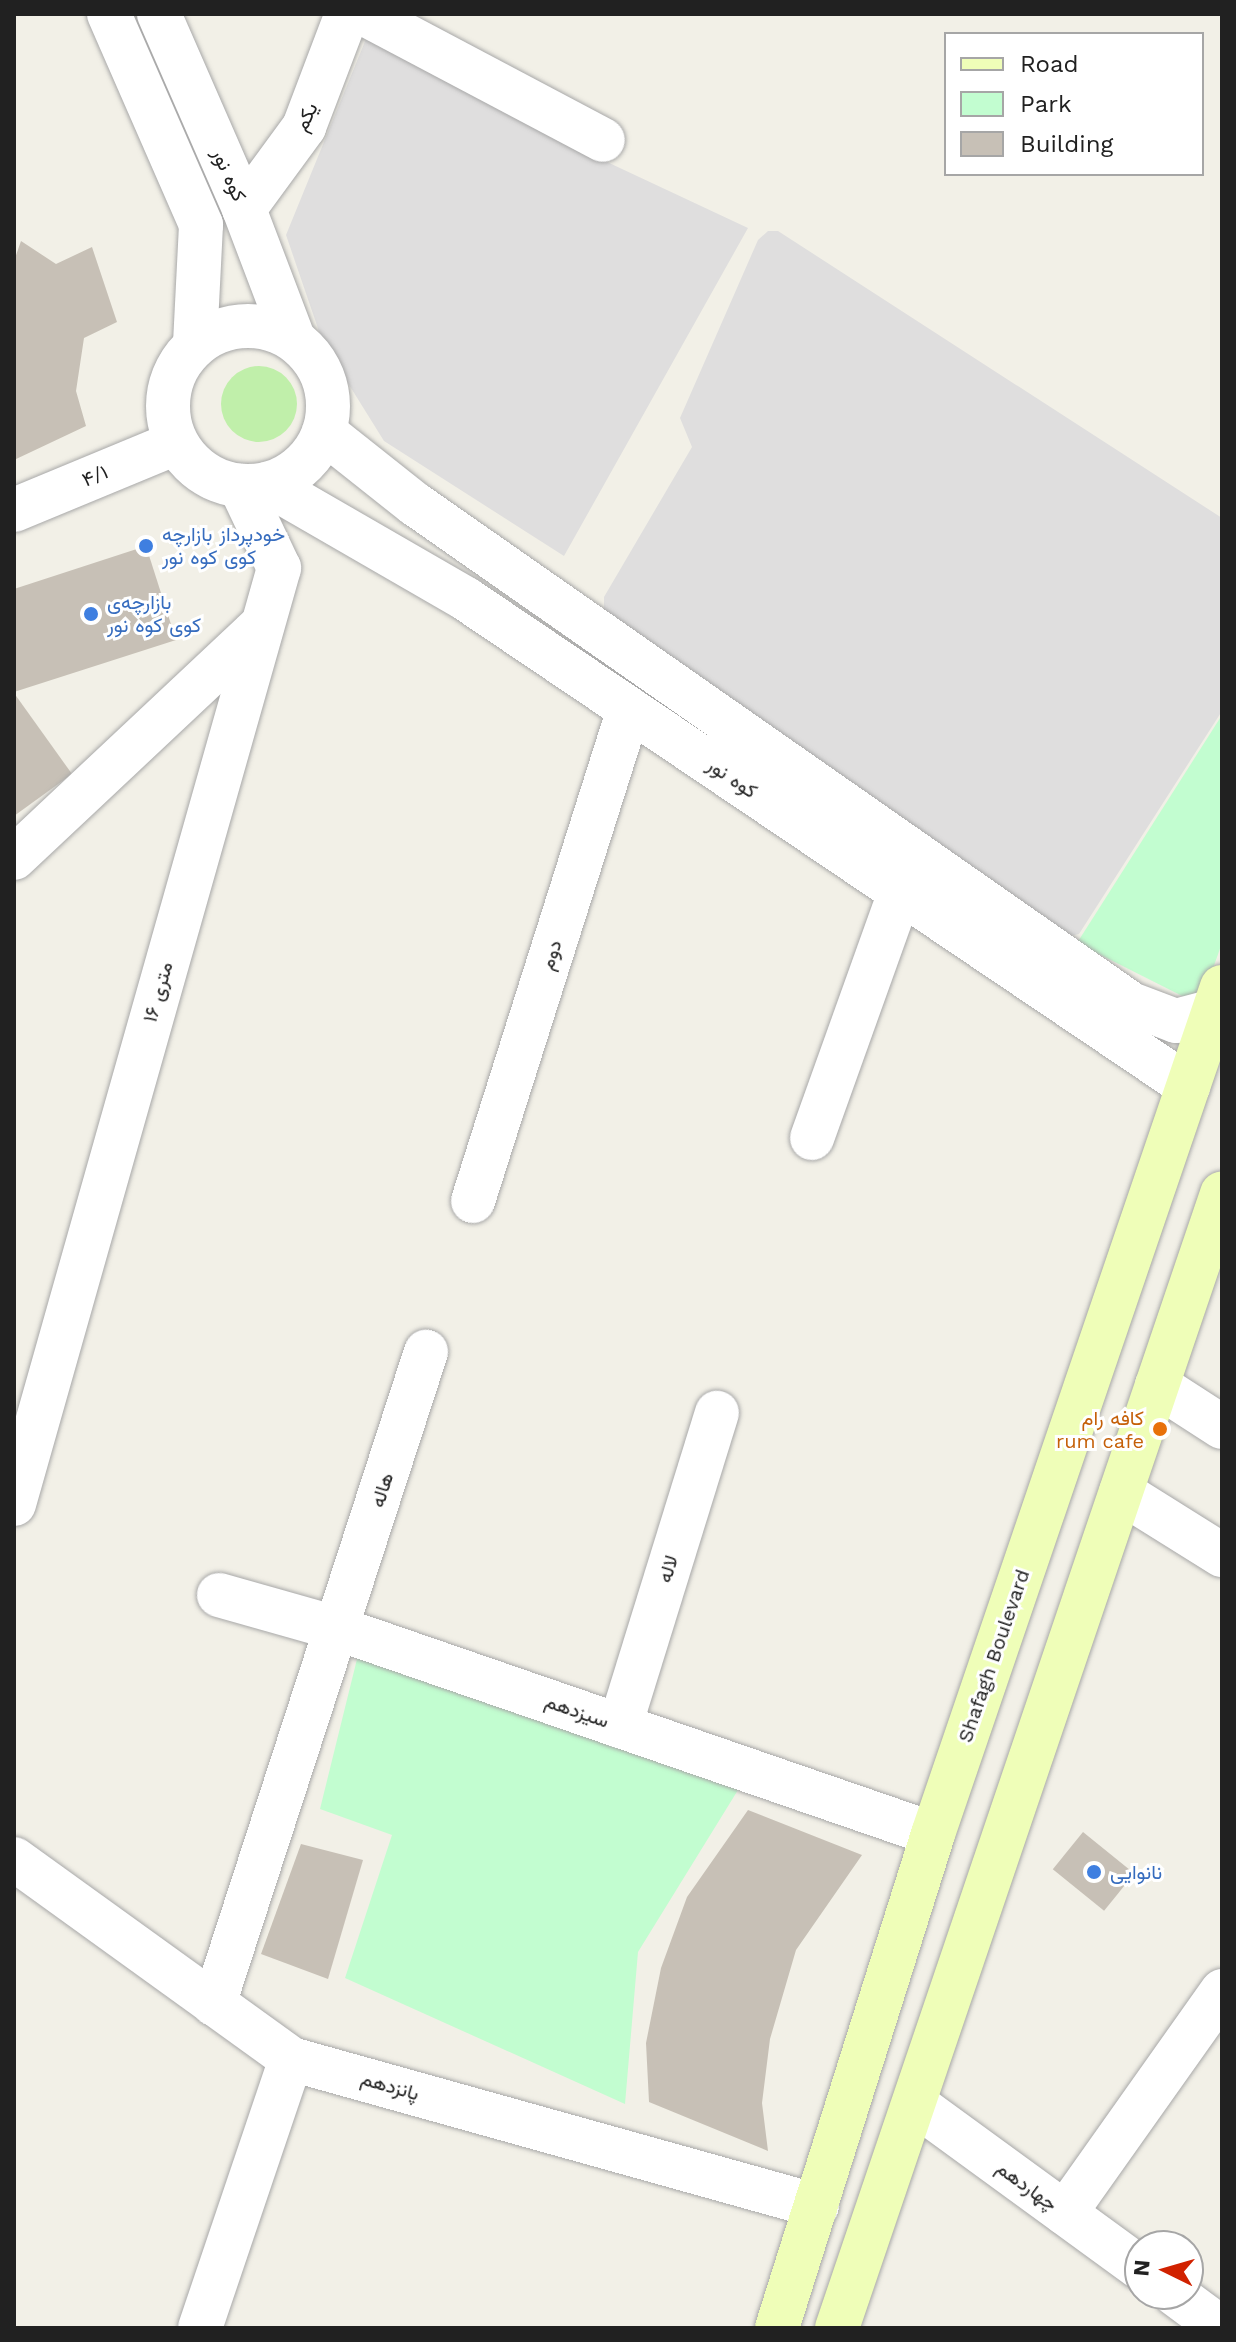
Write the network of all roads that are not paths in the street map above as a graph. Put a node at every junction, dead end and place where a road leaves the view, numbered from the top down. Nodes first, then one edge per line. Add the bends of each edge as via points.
1 (109, 14) edge
2 (159, 14) edge
3 (347, 14) edge
4 (365, 14) edge
5 (603, 140) dead end
6 (244, 209) junction
7 (293, 338) junction
8 (195, 345) junction
9 (324, 432) junction
10 (176, 443) junction
11 (254, 485) junction
12 (14, 510) edge
13 (261, 627) junction
14 (629, 709) junction
15 (14, 858) edge
16 (900, 892) junction
17 (1218, 999) edge
18 (1162, 1015) junction
19 (1148, 1059) junction
20 (1188, 1086) junction
21 (812, 1138) dead end
22 (1222, 1194) edge
23 (473, 1201) dead end
24 (1212, 1258) edge
25 (426, 1352) dead end
26 (1157, 1385) junction
27 (717, 1413) dead end
28 (1222, 1427) edge
29 (1121, 1492) junction
30 (14, 1504) edge
31 (1222, 1555) edge
32 (219, 1595) dead end
33 (339, 1629) junction
34 (979, 1698) junction
35 (1043, 1720) junction
36 (620, 1726) junction
37 (933, 1834) junction
38 (14, 1859) edge
39 (1222, 1991) edge
40 (214, 2004) junction
41 (291, 2059) junction
42 (914, 2103) junction
43 (817, 2206) junction
44 (1065, 2213) junction
45 (1124, 2256) edge
46 (1197, 2310) edge
47 (200, 2328) edge
48 (777, 2328) edge
49 (837, 2328) edge
50 (1221, 2328) edge

1 - 8 street via 201,225
2 - 6 street, کوه نور
3 - 6 street, یکم via 304,127
4 - 5 street
6 - 7 street, کوه نور
7 - 8 street via 243,325 218,331
7 - 9 street via 324,380
8 - 10 street via 178,365 169,390 168,417
9 - 11 street via 301,464
9 - 18 street via 415,504 1119,995
10 - 11 street via 192,464 215,480
10 - 12 street, ۴/۱
11 - 13 street, ۱۶ متری via 279,568
11 - 14 street, کوه نور via 466,599
13 - 15 street
13 - 30 street, ۱۶ متری
14 - 16 street, کوه نور
14 - 23 street, دوم
16 - 19 street, کوه نور
16 - 21 street
17 - 18 street via 1176,1021
17 - 20 main road, Shafagh Boulevard
18 - 19 street via 1171,1034 1165,1052
19 - 20 street, کوه نور
20 - 34 main road, Shafagh Boulevard
22 - 24 main road
24 - 26 main road
25 - 33 street, هاله
26 - 28 street
26 - 29 main road
27 - 36 street, لاله
29 - 31 street
29 - 35 main road
32 - 33 street, سیزدهم
33 - 36 street, سیزدهم
33 - 40 street, هاله
34 - 35 main road
34 - 37 main road, Shafagh Boulevard
35 - 42 main road
36 - 37 street, سیزدهم
37 - 43 main road, Shafagh Boulevard
38 - 40 street, پانزدهم
39 - 44 street
40 - 41 street, پانزدهم
41 - 43 street, پانزدهم
41 - 47 street
42 - 44 street, چهاردهم
42 - 49 main road
43 - 48 main road, Shafagh Boulevard
44 - 45 street, چهاردهم
46 - 50 street

